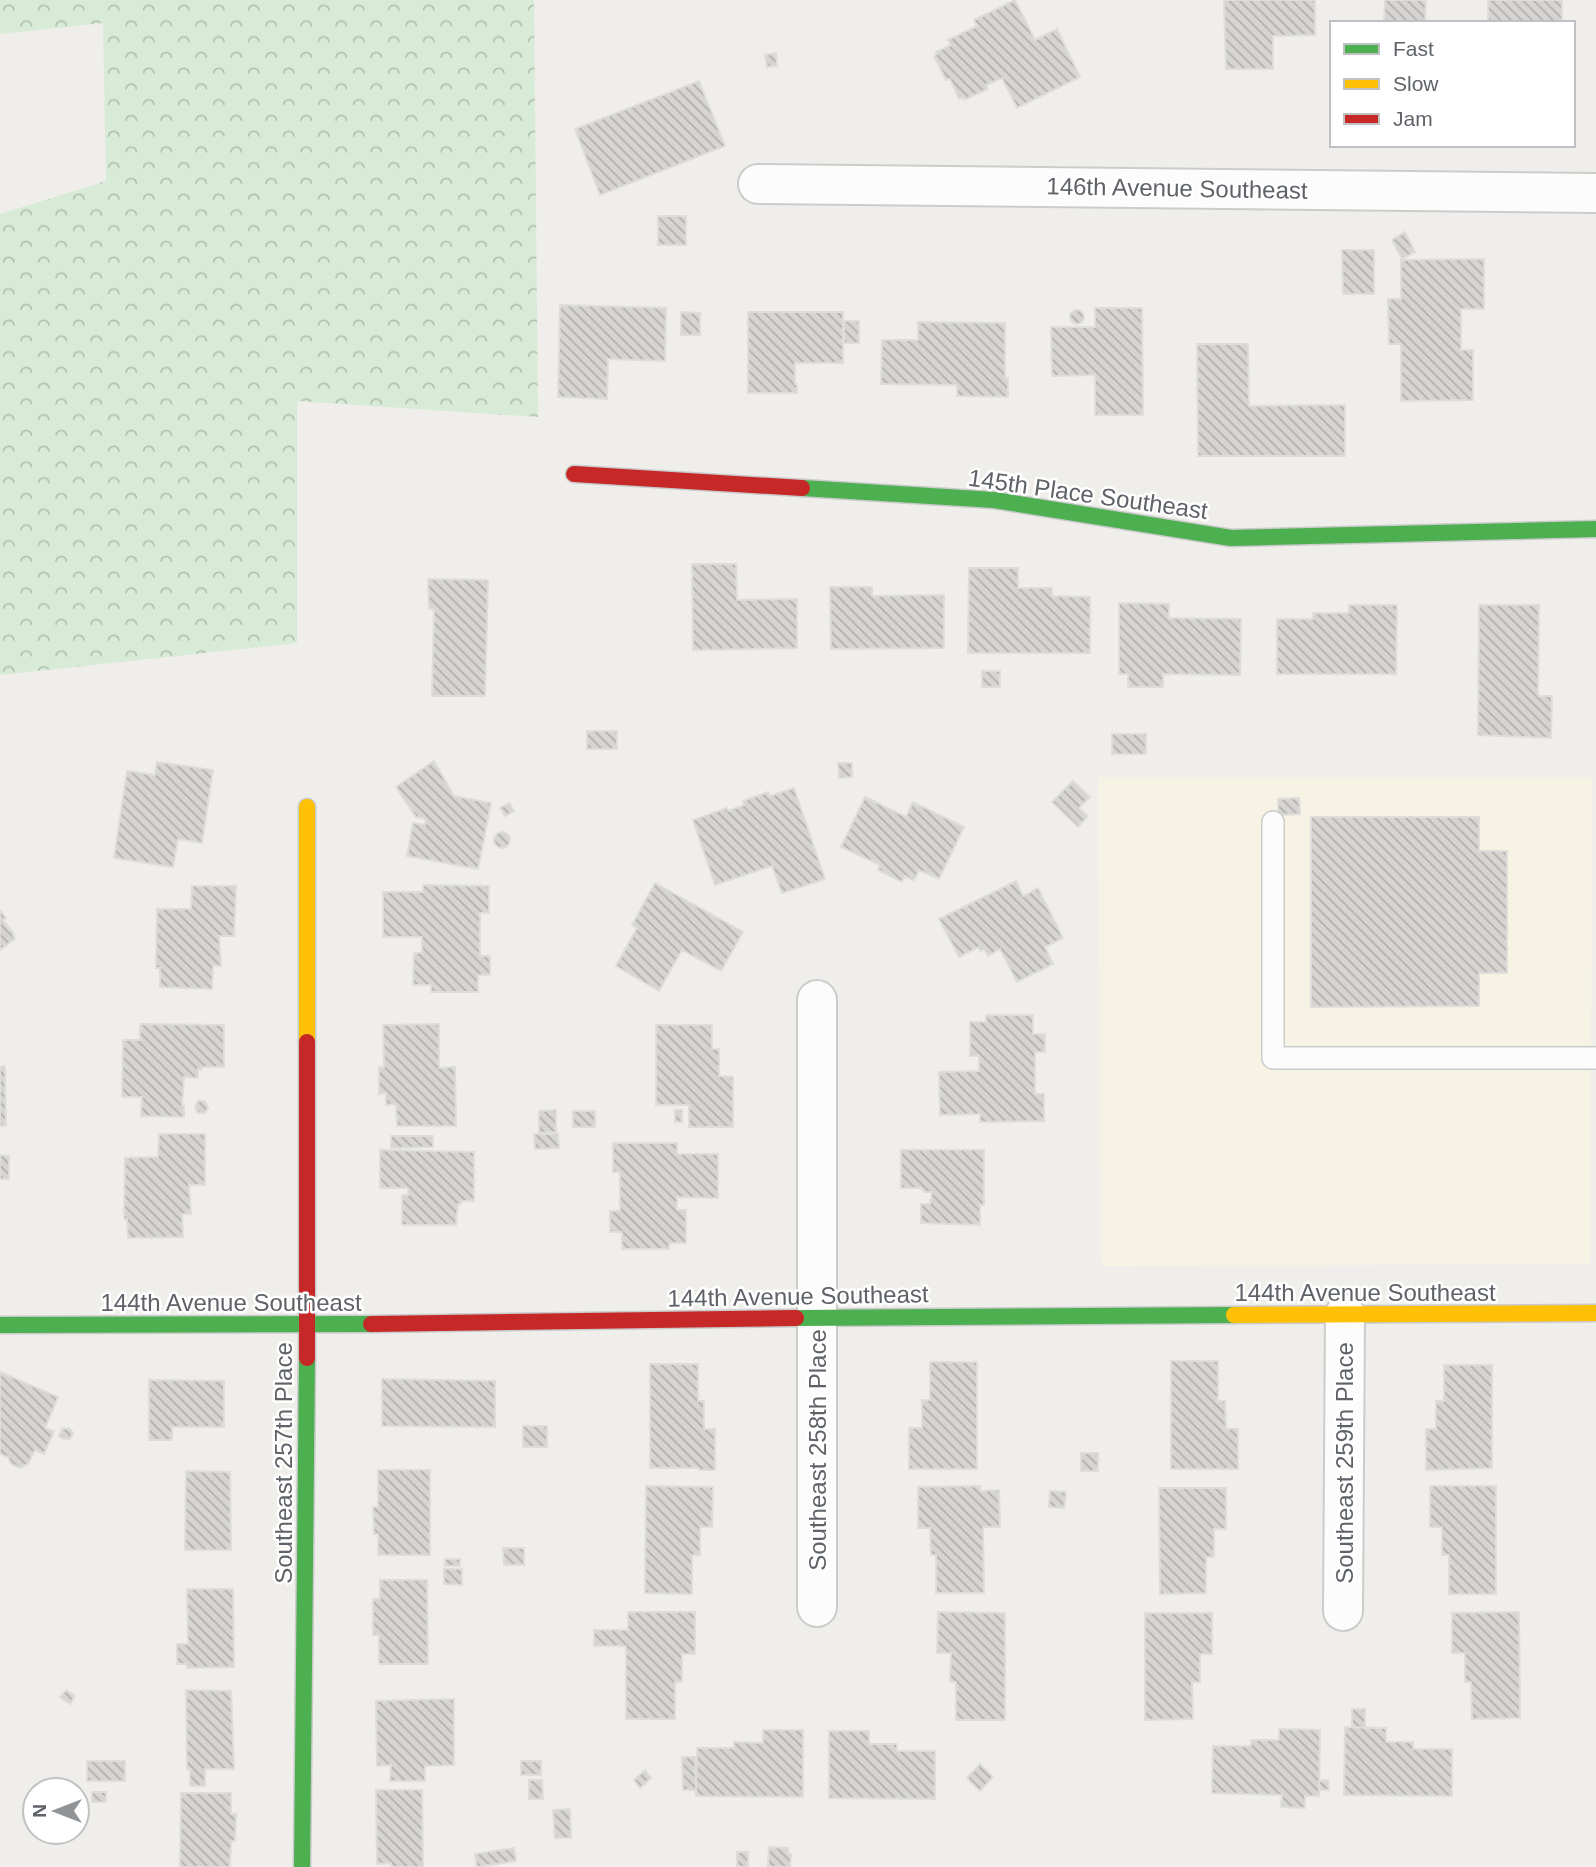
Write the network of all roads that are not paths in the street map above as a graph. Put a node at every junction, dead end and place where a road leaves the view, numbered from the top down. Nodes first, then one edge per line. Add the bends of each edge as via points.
1 (758, 184) dead end
2 (1596, 193) edge
3 (574, 474) dead end
4 (1596, 529) edge
5 (307, 807) dead end
6 (1273, 822) dead end
7 (817, 1000) dead end
8 (1596, 1058) edge
9 (1596, 1313) edge
10 (1345, 1314) junction
11 (817, 1318) junction
12 (0, 1325) edge
13 (307, 1325) junction
14 (817, 1607) dead end
15 (1343, 1611) dead end
16 (302, 1867) edge

1 - 2 street, 146th Avenue Southeast
3 - 4 street, 145th Place Southeast via 994,499 1231,538
5 - 13 street, Southeast 257th Place
6 - 8 lane via 1273,1058
7 - 11 street, Southeast 258th Place
9 - 10 street, 144th Avenue Southeast
10 - 11 street, 144th Avenue Southeast
10 - 15 street, Southeast 259th Place
11 - 13 street, 144th Avenue Southeast
11 - 14 street, Southeast 258th Place
12 - 13 street, 144th Avenue Southeast
13 - 16 street, Southeast 257th Place

